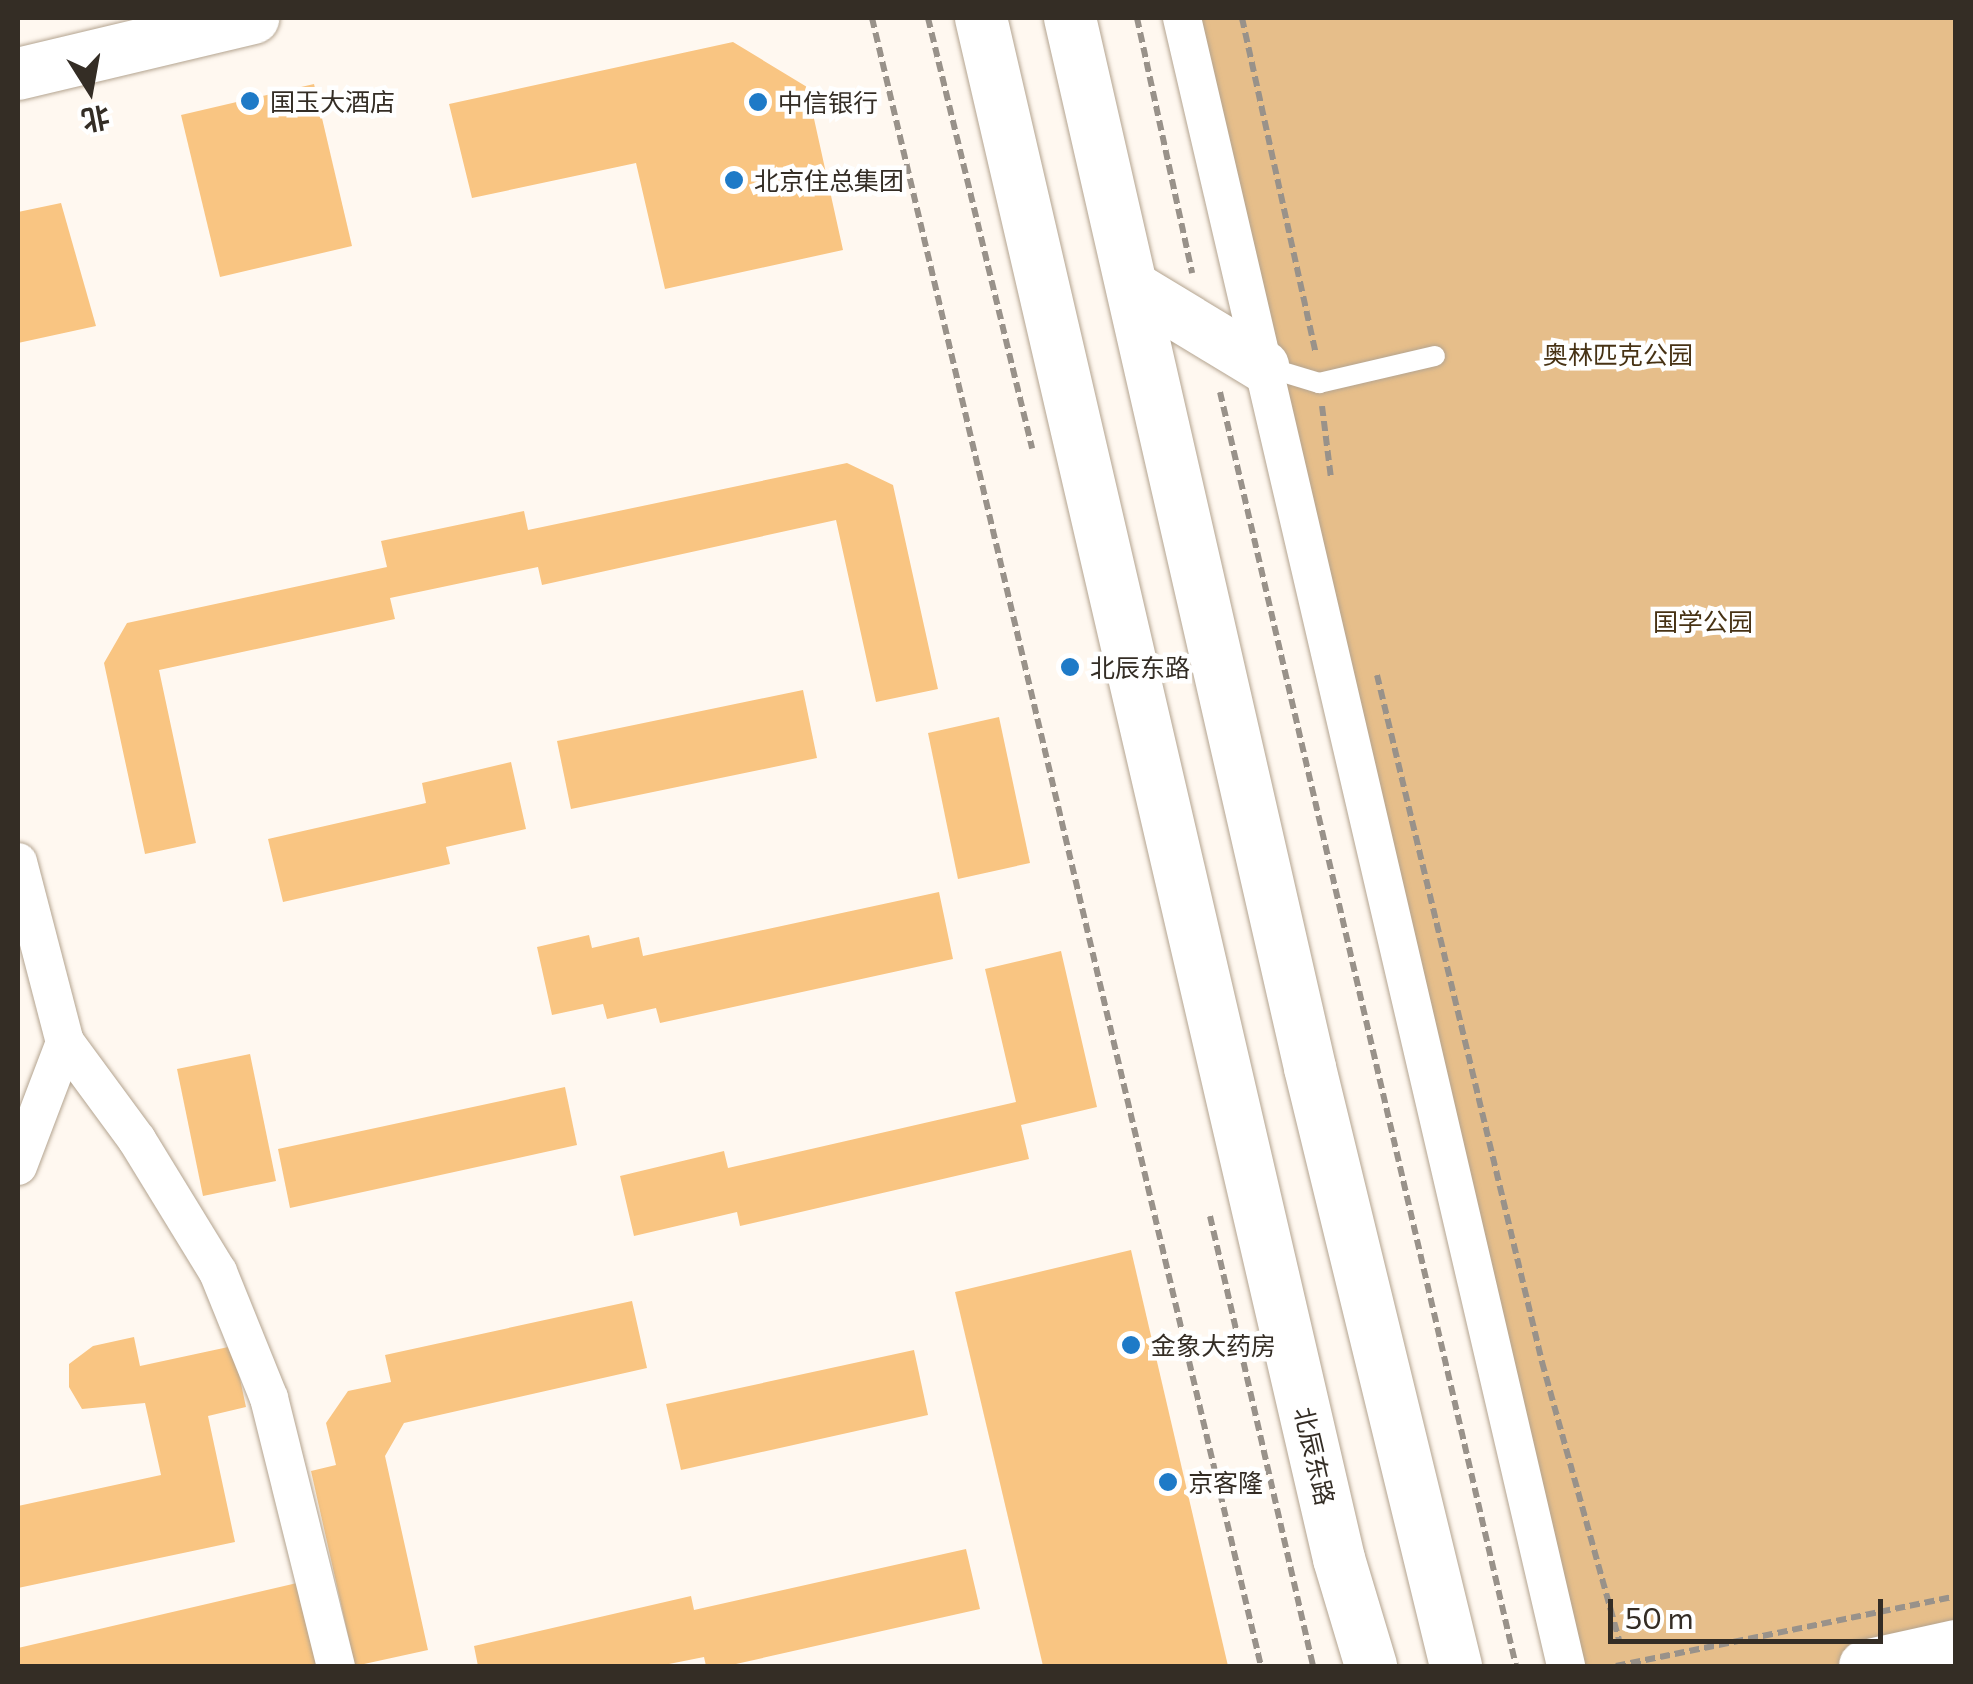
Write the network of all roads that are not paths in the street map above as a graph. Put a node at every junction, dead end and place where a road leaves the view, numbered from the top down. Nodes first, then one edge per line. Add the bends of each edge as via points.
1 (253, 18) edge
2 (980, 18) edge
3 (1070, 18) edge
4 (1182, 18) edge
5 (18, 74) edge
6 (1134, 288) junction
7 (1434, 356) dead end
8 (1263, 366) junction
9 (18, 862) edge
10 (64, 1042) junction
11 (18, 1166) edge
12 (1956, 1646) edge
13 (336, 1666) edge
14 (1370, 1666) edge
15 (1456, 1666) edge
16 (1566, 1666) edge
17 (1864, 1666) edge

1 - 5 main road
2 - 14 main road, 北辰东路 via 1339,1559
3 - 6 main road
4 - 8 street
6 - 8 main road
6 - 15 main road via 1310,1068
7 - 8 lane via 1319,383
8 - 16 street
9 - 10 street
10 - 11 street
10 - 13 street via 138,1140 218,1272 269,1398
12 - 17 main road

